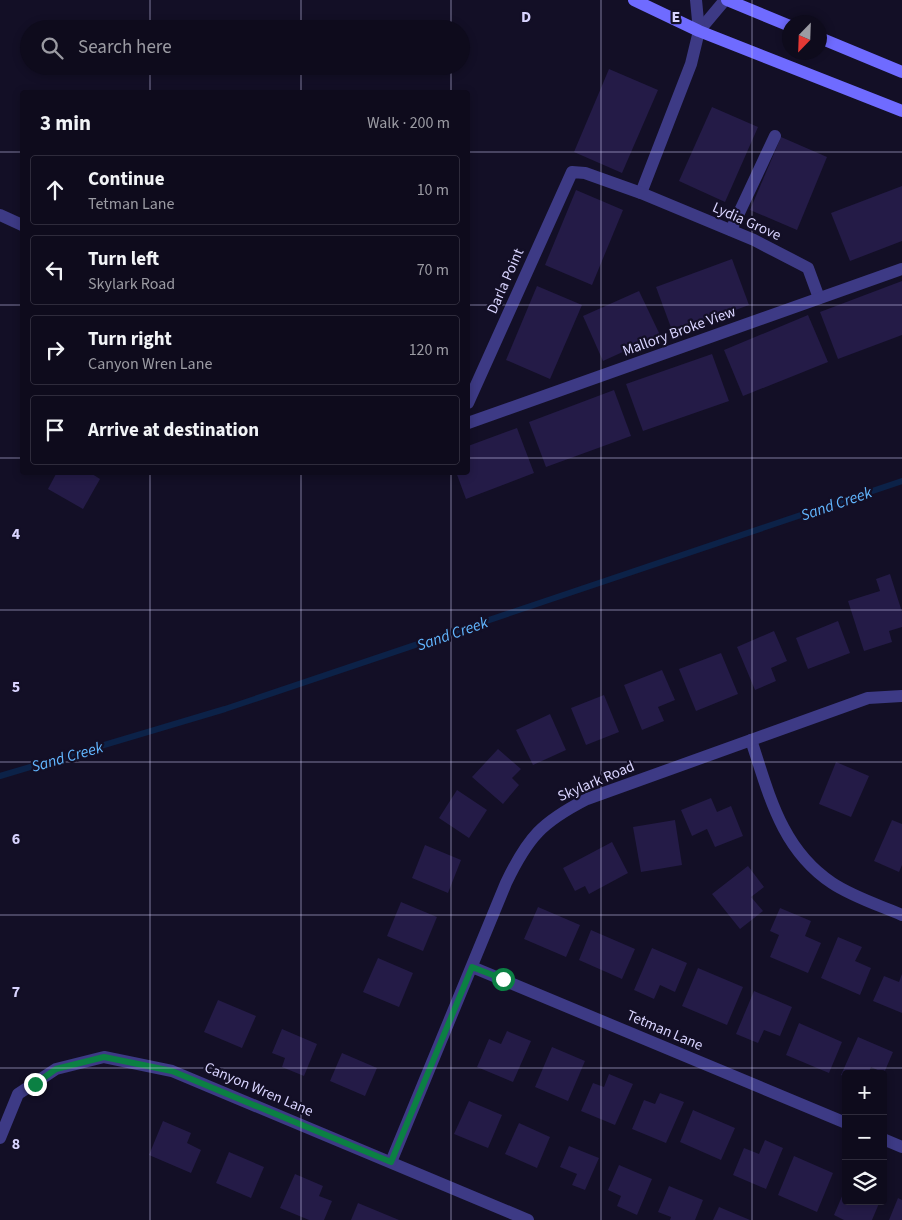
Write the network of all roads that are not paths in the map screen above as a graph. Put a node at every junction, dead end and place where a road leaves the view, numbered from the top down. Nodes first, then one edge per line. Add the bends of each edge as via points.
1 (634, 0) edge
2 (696, 0) edge
3 (726, 0) edge
4 (782, 23) edge
5 (699, 31) junction
6 (827, 41) edge
7 (902, 72) edge
8 (902, 111) edge
9 (775, 136) dead end
10 (572, 172) joint
11 (642, 193) junction
12 (0, 215) edge
13 (20, 224) edge
14 (731, 230) junction
15 (902, 269) edge
16 (819, 298) junction
17 (470, 399) edge
18 (470, 423) edge
19 (902, 696) edge
20 (751, 740) junction
21 (902, 915) edge
22 (472, 967) junction
23 (842, 1121) edge
24 (0, 1138) edge
25 (887, 1141) edge
26 (902, 1147) edge
27 (391, 1162) junction
28 (528, 1220) edge

1 - 5 main road
2 - 5 street
3 - 4 main road
3 - 5 street
5 - 8 main road
5 - 11 street via 691,64
6 - 7 main road
9 - 14 street
10 - 11 street, Lydia Grove via 585,173
10 - 17 street, Darla Point
11 - 14 street, Lydia Grove
12 - 13 street
14 - 16 street, Lydia Grove via 808,268
15 - 16 street, Mallory Broke View
16 - 18 street, Mallory Broke View
19 - 20 street, Skylark Road via 868,698
20 - 21 street via 777,817 792,844 810,865 832,883
20 - 22 street, Skylark Road via 587,799 561,812 538,830 506,883
22 - 23 street, Tetman Lane
22 - 27 street, Skylark Road
24 - 27 street, Canyon Wren Lane via 18,1094 56,1069 104,1057 172,1071
25 - 26 street
27 - 28 street, Canyon Wren Lane

